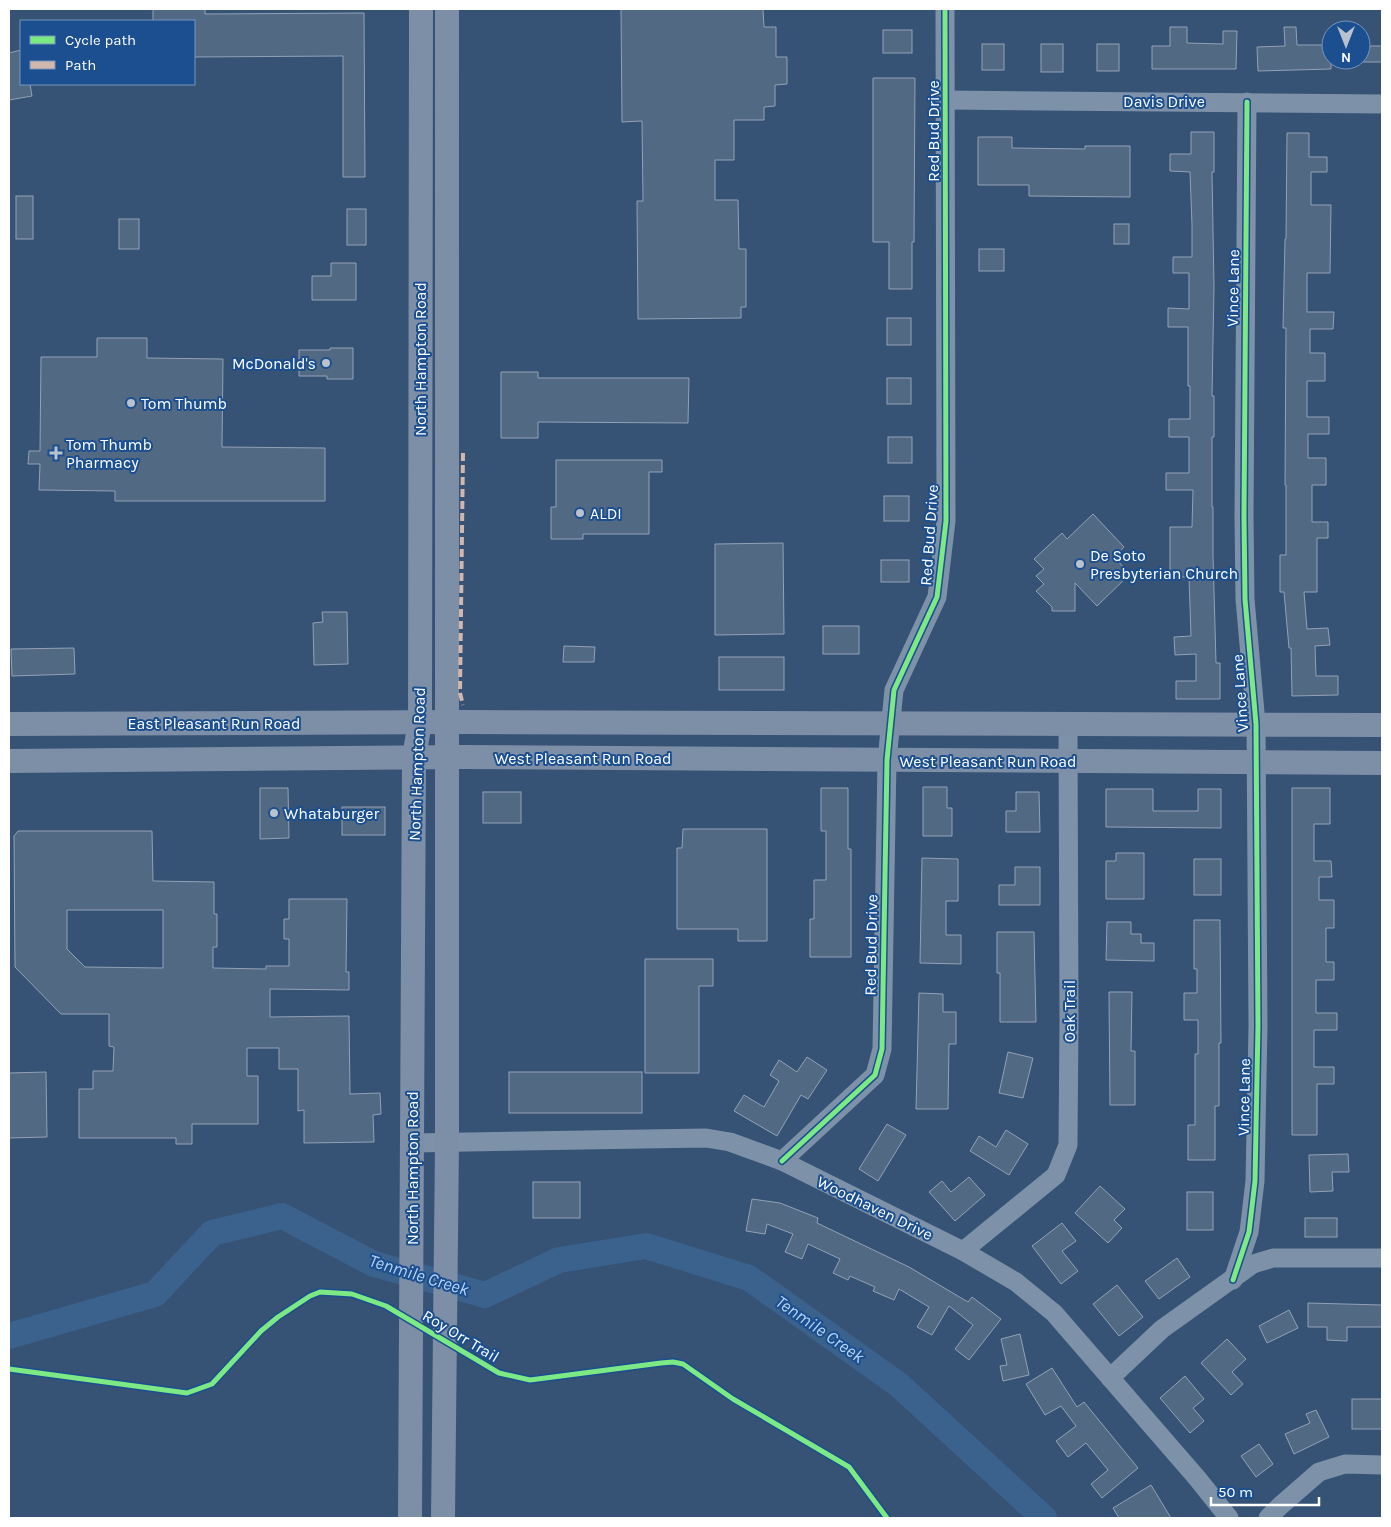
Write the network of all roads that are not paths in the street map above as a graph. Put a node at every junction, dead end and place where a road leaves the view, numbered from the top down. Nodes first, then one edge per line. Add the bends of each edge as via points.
1 (421, 9) edge
2 (446, 9) edge
3 (945, 9) edge
4 (946, 100) junction
5 (1248, 102) junction
6 (1382, 104) edge
7 (420, 311) junction
8 (447, 312) junction
9 (420, 525) junction
10 (447, 525) junction
11 (420, 722) junction
12 (447, 722) junction
13 (120, 723) junction
14 (230, 723) junction
15 (890, 723) junction
16 (9, 724) edge
17 (1068, 724) junction
18 (1256, 724) junction
19 (1382, 725) edge
20 (414, 757) junction
21 (447, 757) junction
22 (231, 759) junction
23 (121, 760) junction
24 (886, 760) junction
25 (9, 761) edge
26 (1068, 761) junction
27 (1256, 762) junction
28 (1382, 763) edge
29 (412, 1143) junction
30 (447, 1144) junction
31 (782, 1161) junction
32 (963, 1252) junction
33 (1382, 1258) edge
34 (1233, 1280) junction
35 (1110, 1378) junction
36 (1382, 1465) edge
37 (410, 1518) edge
38 (443, 1518) edge
39 (1229, 1518) edge
40 (1268, 1518) edge

1 - 7 main road, North Hampton Road
2 - 8 main road, North Hampton Road
3 - 4 street, Red Bud Drive
4 - 5 street, Davis Drive
4 - 15 street, Red Bud Drive via 946,520 937,597 894,690
5 - 6 street, Davis Drive
5 - 18 street, Vince Lane via 1244,553
7 - 8 main road
7 - 9 main road, North Hampton Road
8 - 10 main road, North Hampton Road
9 - 10 main road
9 - 11 main road, North Hampton Road
10 - 12 main road, North Hampton Road
11 - 12 main road
11 - 14 main road, East Pleasant Run Road
11 - 20 main road, North Hampton Road
12 - 15 main road
12 - 21 main road, North Hampton Road
13 - 14 main road, East Pleasant Run Road
13 - 16 main road, East Pleasant Run Road
13 - 23 main road
14 - 22 main road
15 - 17 main road
15 - 24 street, Red Bud Drive
17 - 18 main road
17 - 26 street, Oak Trail
18 - 19 main road
18 - 27 street, Vince Lane
20 - 21 main road, West Pleasant Run Road
20 - 22 main road
20 - 29 main road, North Hampton Road
21 - 24 main road, West Pleasant Run Road
21 - 30 main road, North Hampton Road
22 - 23 main road
23 - 25 main road
24 - 26 main road, West Pleasant Run Road
24 - 31 street, Red Bud Drive via 882,1049 875,1075
26 - 27 main road, West Pleasant Run Road
26 - 32 street, Oak Trail via 1068,1145 1056,1175
27 - 28 main road, West Pleasant Run Road
27 - 34 street, Vince Lane via 1258,1026 1255,1181 1250,1232
29 - 30 street, Woodhaven Drive
29 - 37 main road, North Hampton Road
30 - 31 street, Woodhaven Drive via 706,1138 730,1142
30 - 38 main road, North Hampton Road
31 - 32 street, Woodhaven Drive
32 - 35 street, Woodhaven Drive via 1016,1282 1054,1313
33 - 34 street via 1273,1258 1253,1264
34 - 35 street via 1162,1329
35 - 39 street, Woodhaven Drive
36 - 40 street via 1345,1464 1319,1472

